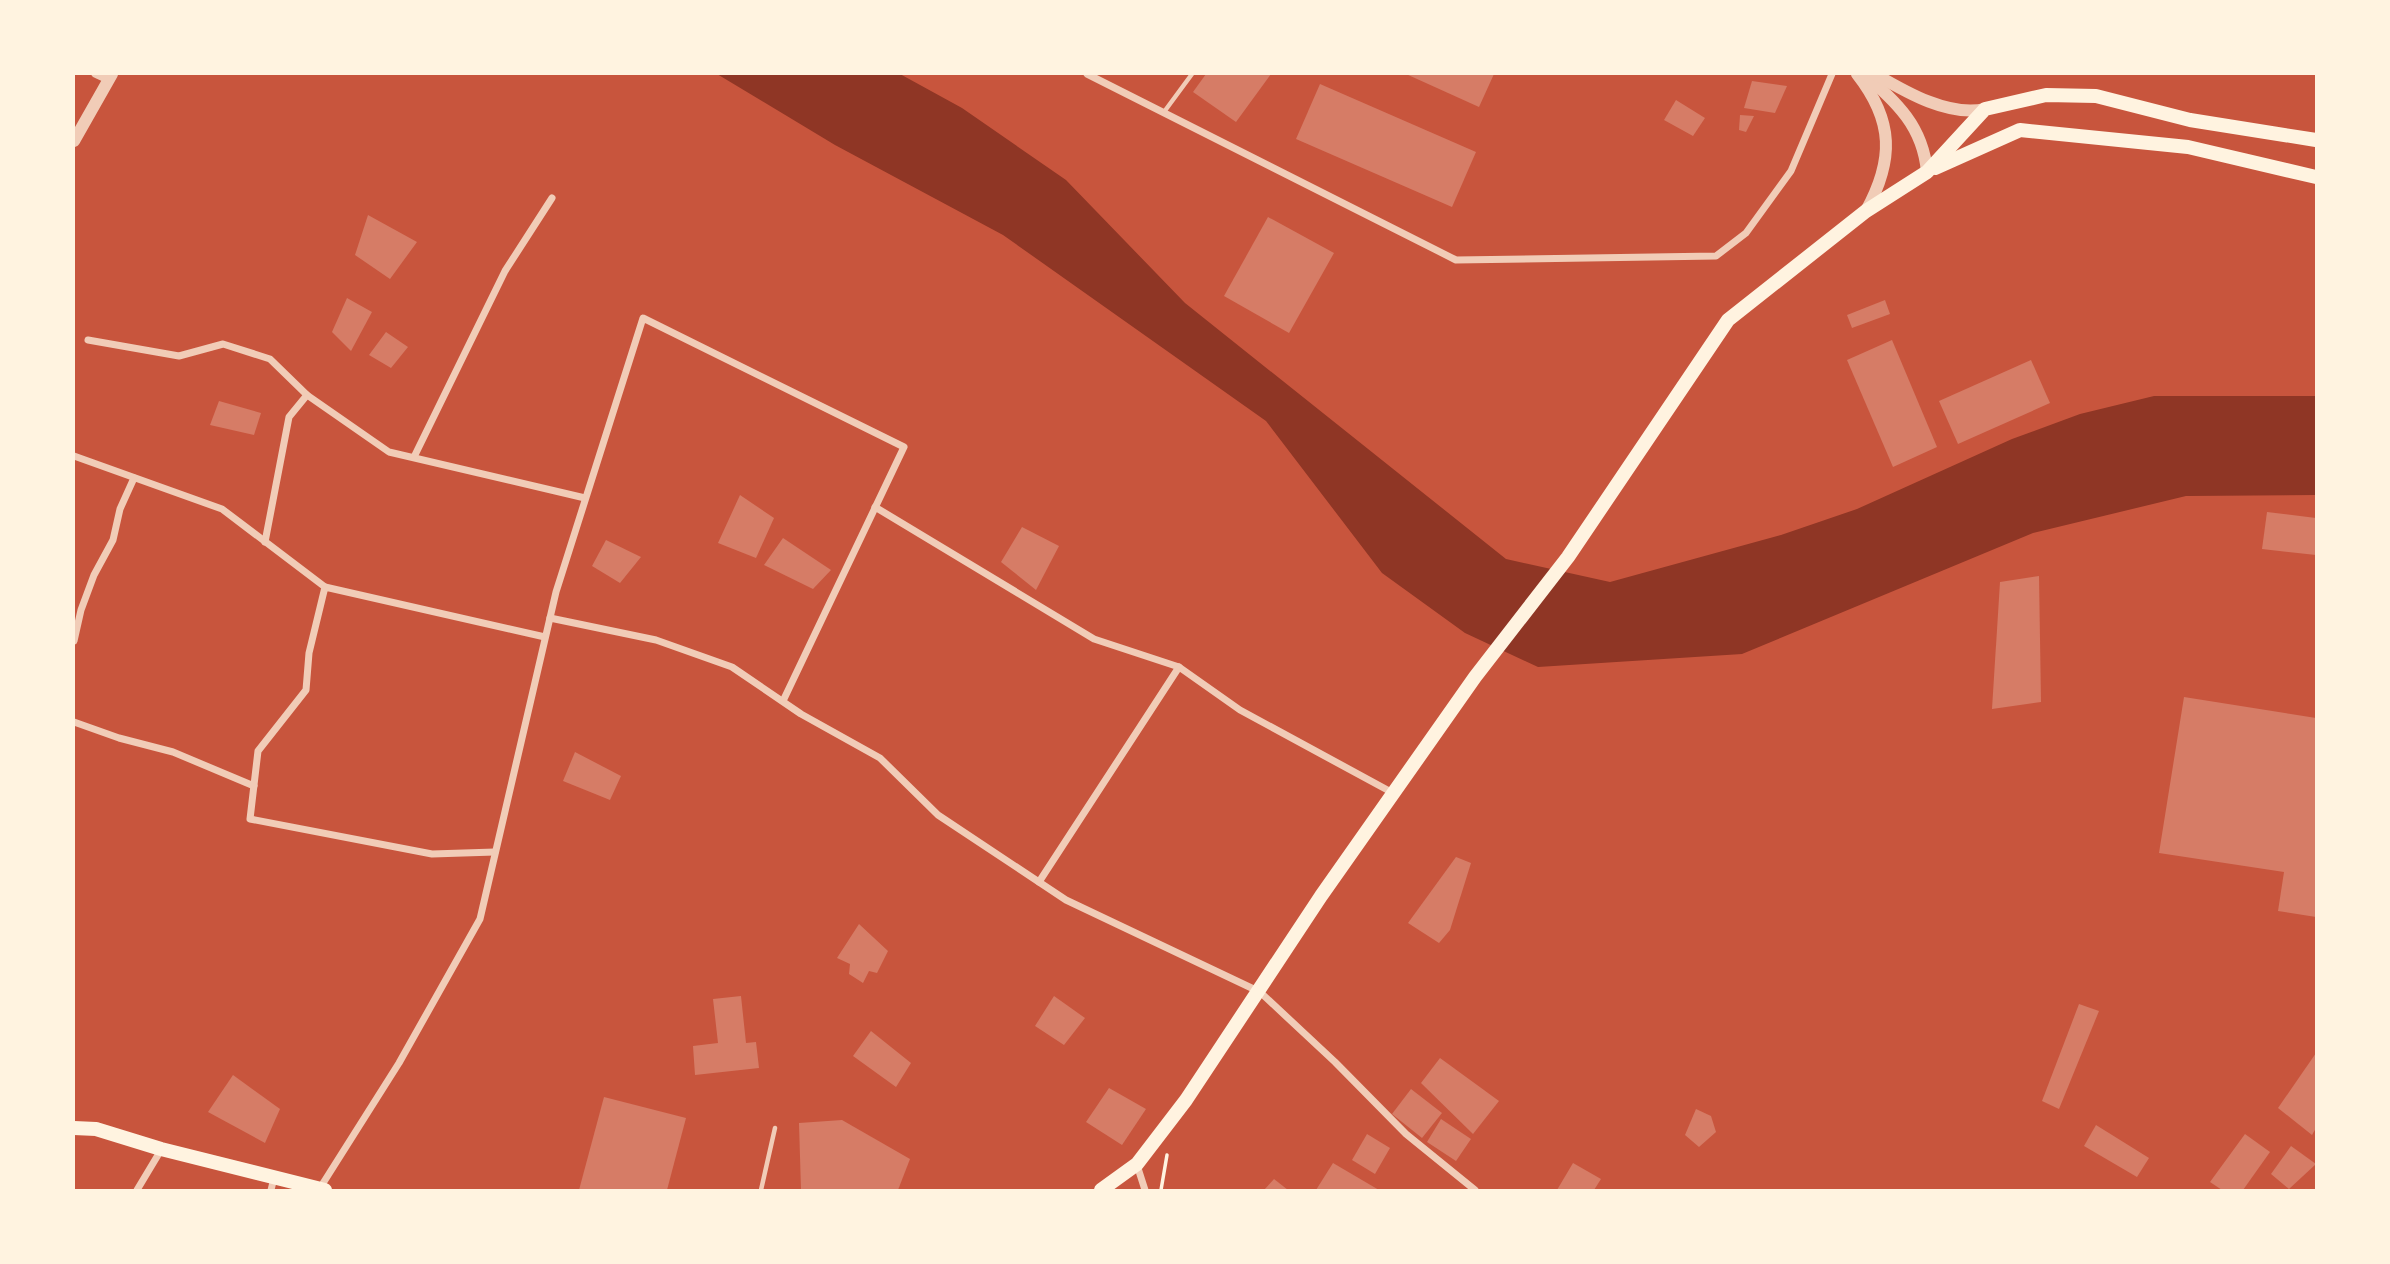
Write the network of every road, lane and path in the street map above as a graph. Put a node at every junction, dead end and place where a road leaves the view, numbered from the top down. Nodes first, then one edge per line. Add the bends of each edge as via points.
1 (95, 74) edge
2 (1087, 74) edge
3 (1192, 74) edge
4 (1832, 74) edge
5 (1857, 74) edge
6 (1864, 74) edge
7 (1875, 74) edge
8 (110, 77) edge
9 (1985, 109) junction
10 (1164, 112) junction
11 (2316, 140) edge
12 (74, 141) edge
13 (1927, 172) junction
14 (2316, 177) edge
15 (552, 198) dead end
16 (1866, 211) junction
17 (88, 340) dead end
18 (307, 395) junction
19 (74, 456) edge
20 (414, 457) junction
21 (134, 478) junction
22 (585, 498) junction
23 (875, 507) junction
24 (265, 542) junction
25 (325, 587) junction
26 (550, 618) junction
27 (545, 637) junction
28 (74, 641) edge
29 (1179, 667) junction
30 (783, 701) junction
31 (74, 722) edge
32 (254, 786) junction
33 (1393, 793) junction
34 (495, 852) junction
35 (1039, 882) junction
36 (1260, 992) junction
37 (74, 1128) edge
38 (775, 1128) dead end
39 (161, 1149) junction
40 (1137, 1164) junction
41 (273, 1184) edge
42 (323, 1190) edge
43 (137, 1191) edge
44 (761, 1191) edge
45 (1101, 1191) edge
46 (1145, 1191) edge
47 (1475, 1191) edge

1 - 8 street
2 - 10 street
3 - 10 lane
4 - 10 street via 1791,171 1746,233 1716,256 1456,260
5 - 16 street via 1880,110 1887,137 1886,162
6 - 13 street via 1916,127 1925,147
7 - 9 street via 1965,113
8 - 12 street
9 - 11 main road via 2046,95 2096,96 2190,120
9 - 13 main road
13 - 14 main road via 2020,130 2188,147
13 - 16 main road
15 - 20 street via 505,271
16 - 33 main road via 1728,320 1568,557
17 - 18 street via 178,356 223,344 270,359
18 - 20 street via 389,452
18 - 24 street via 289,417
19 - 21 street
20 - 22 street
21 - 24 street via 222,509
21 - 28 street via 113,540 81,610
22 - 23 street via 643,318 904,447
22 - 26 street
23 - 29 street via 1094,639
23 - 30 street
24 - 25 street
25 - 27 street
25 - 32 street via 309,653 306,690 258,751
26 - 27 street
26 - 30 street via 656,640 694,653 732,667
27 - 34 street
29 - 33 street via 1240,710
29 - 35 street
30 - 35 street via 880,758 938,815
31 - 32 street via 173,752
32 - 34 street via 250,819 432,854
33 - 36 main road
34 - 42 street via 480,919
35 - 36 street via 1066,900
36 - 40 main road
36 - 47 street via 1406,1134
37 - 39 main road via 96,1129
38 - 44 lane
39 - 41 main road
39 - 43 street
40 - 45 main road
40 - 46 street
41 - 42 main road

